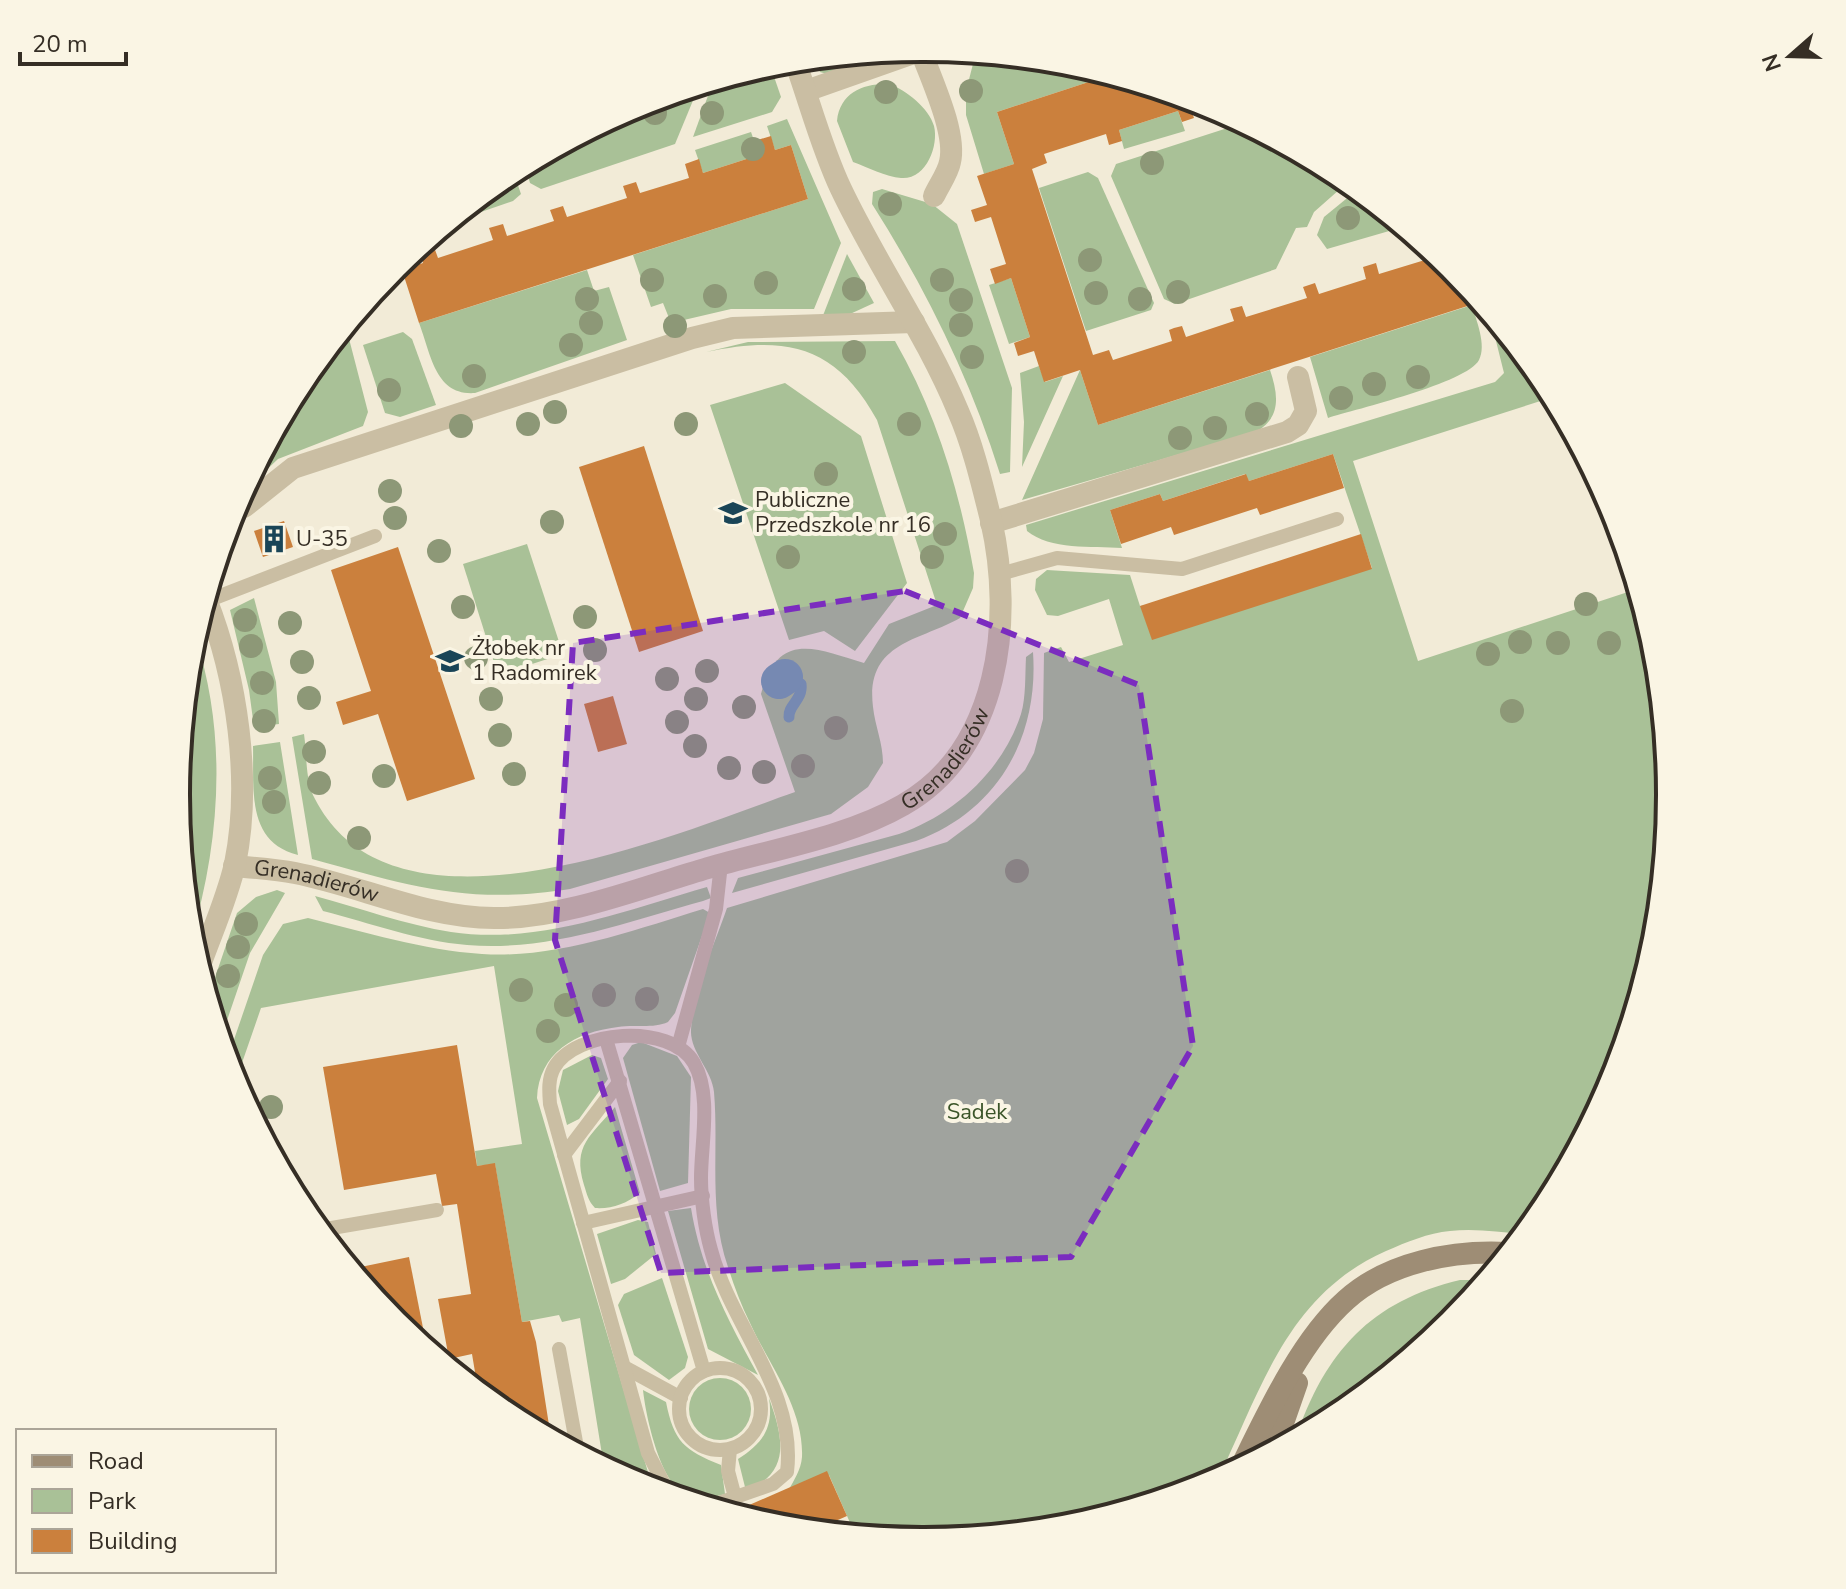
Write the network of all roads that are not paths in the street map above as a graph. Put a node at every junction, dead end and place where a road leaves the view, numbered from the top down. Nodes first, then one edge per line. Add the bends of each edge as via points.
1 (928, 62) edge
2 (885, 64) edge
3 (799, 73) edge
4 (806, 91) junction
5 (934, 196) dead end
6 (914, 322) junction
7 (1298, 377) dead end
8 (252, 500) edge
9 (1337, 519) dead end
10 (991, 523) junction
11 (375, 536) dead end
12 (1000, 574) junction
13 (218, 595) edge
14 (212, 619) edge
15 (721, 864) junction
16 (234, 866) junction
17 (207, 945) edge
18 (606, 1039) junction
19 (678, 1047) junction
20 (620, 1081) junction
21 (564, 1155) junction
22 (703, 1196) junction
23 (654, 1204) junction
24 (437, 1210) dead end
25 (583, 1223) junction
26 (333, 1228) edge
27 (1494, 1252) edge
28 (1309, 1348) junction
29 (559, 1349) dead end
30 (624, 1367) junction
31 (704, 1371) junction
32 (681, 1398) junction
33 (1279, 1434) edge
34 (575, 1439) edge
35 (730, 1449) junction
36 (1250, 1450) edge
37 (661, 1478) edge
38 (735, 1497) junction
39 (727, 1500) edge

1 - 5 street via 952,153
2 - 4 street
3 - 4 street, Grenadierów
4 - 6 street, Grenadierów via 839,186
6 - 8 street via 733,328 692,338 293,468
6 - 10 street, Grenadierów via 960,414
7 - 10 street via 1306,411 1287,432
9 - 12 lane via 1182,569 1057,558
10 - 12 street, Grenadierów
11 - 13 lane
12 - 15 street, Grenadierów via 996,658 988,695 973,734 928,790 871,821
14 - 16 street via 224,656 240,760
15 - 16 street, Grenadierów via 612,896 494,918 441,913 294,873
15 - 19 lane via 718,900
16 - 17 street
18 - 19 lane via 645,1035
18 - 20 lane
18 - 21 lane via 564,1056 554,1069 550,1104
19 - 22 lane via 693,1062 701,1082
20 - 21 lane
20 - 23 lane
21 - 25 lane
22 - 23 lane
22 - 38 lane via 710,1249 728,1301 775,1390 788,1435 787,1472 773,1484
23 - 25 lane
23 - 31 lane
24 - 26 lane
25 - 30 lane
27 - 28 main road via 1433,1257 1365,1287 1346,1301
28 - 33 main road
28 - 36 main road
29 - 34 lane
30 - 32 lane
30 - 37 lane via 648,1453
31 - 32 lane
31 - 35 lane via 731,1369 744,1375 758,1394 760,1419 751,1437
32 - 35 lane via 679,1415 695,1442 712,1450
35 - 38 lane via 728,1471
38 - 39 lane

